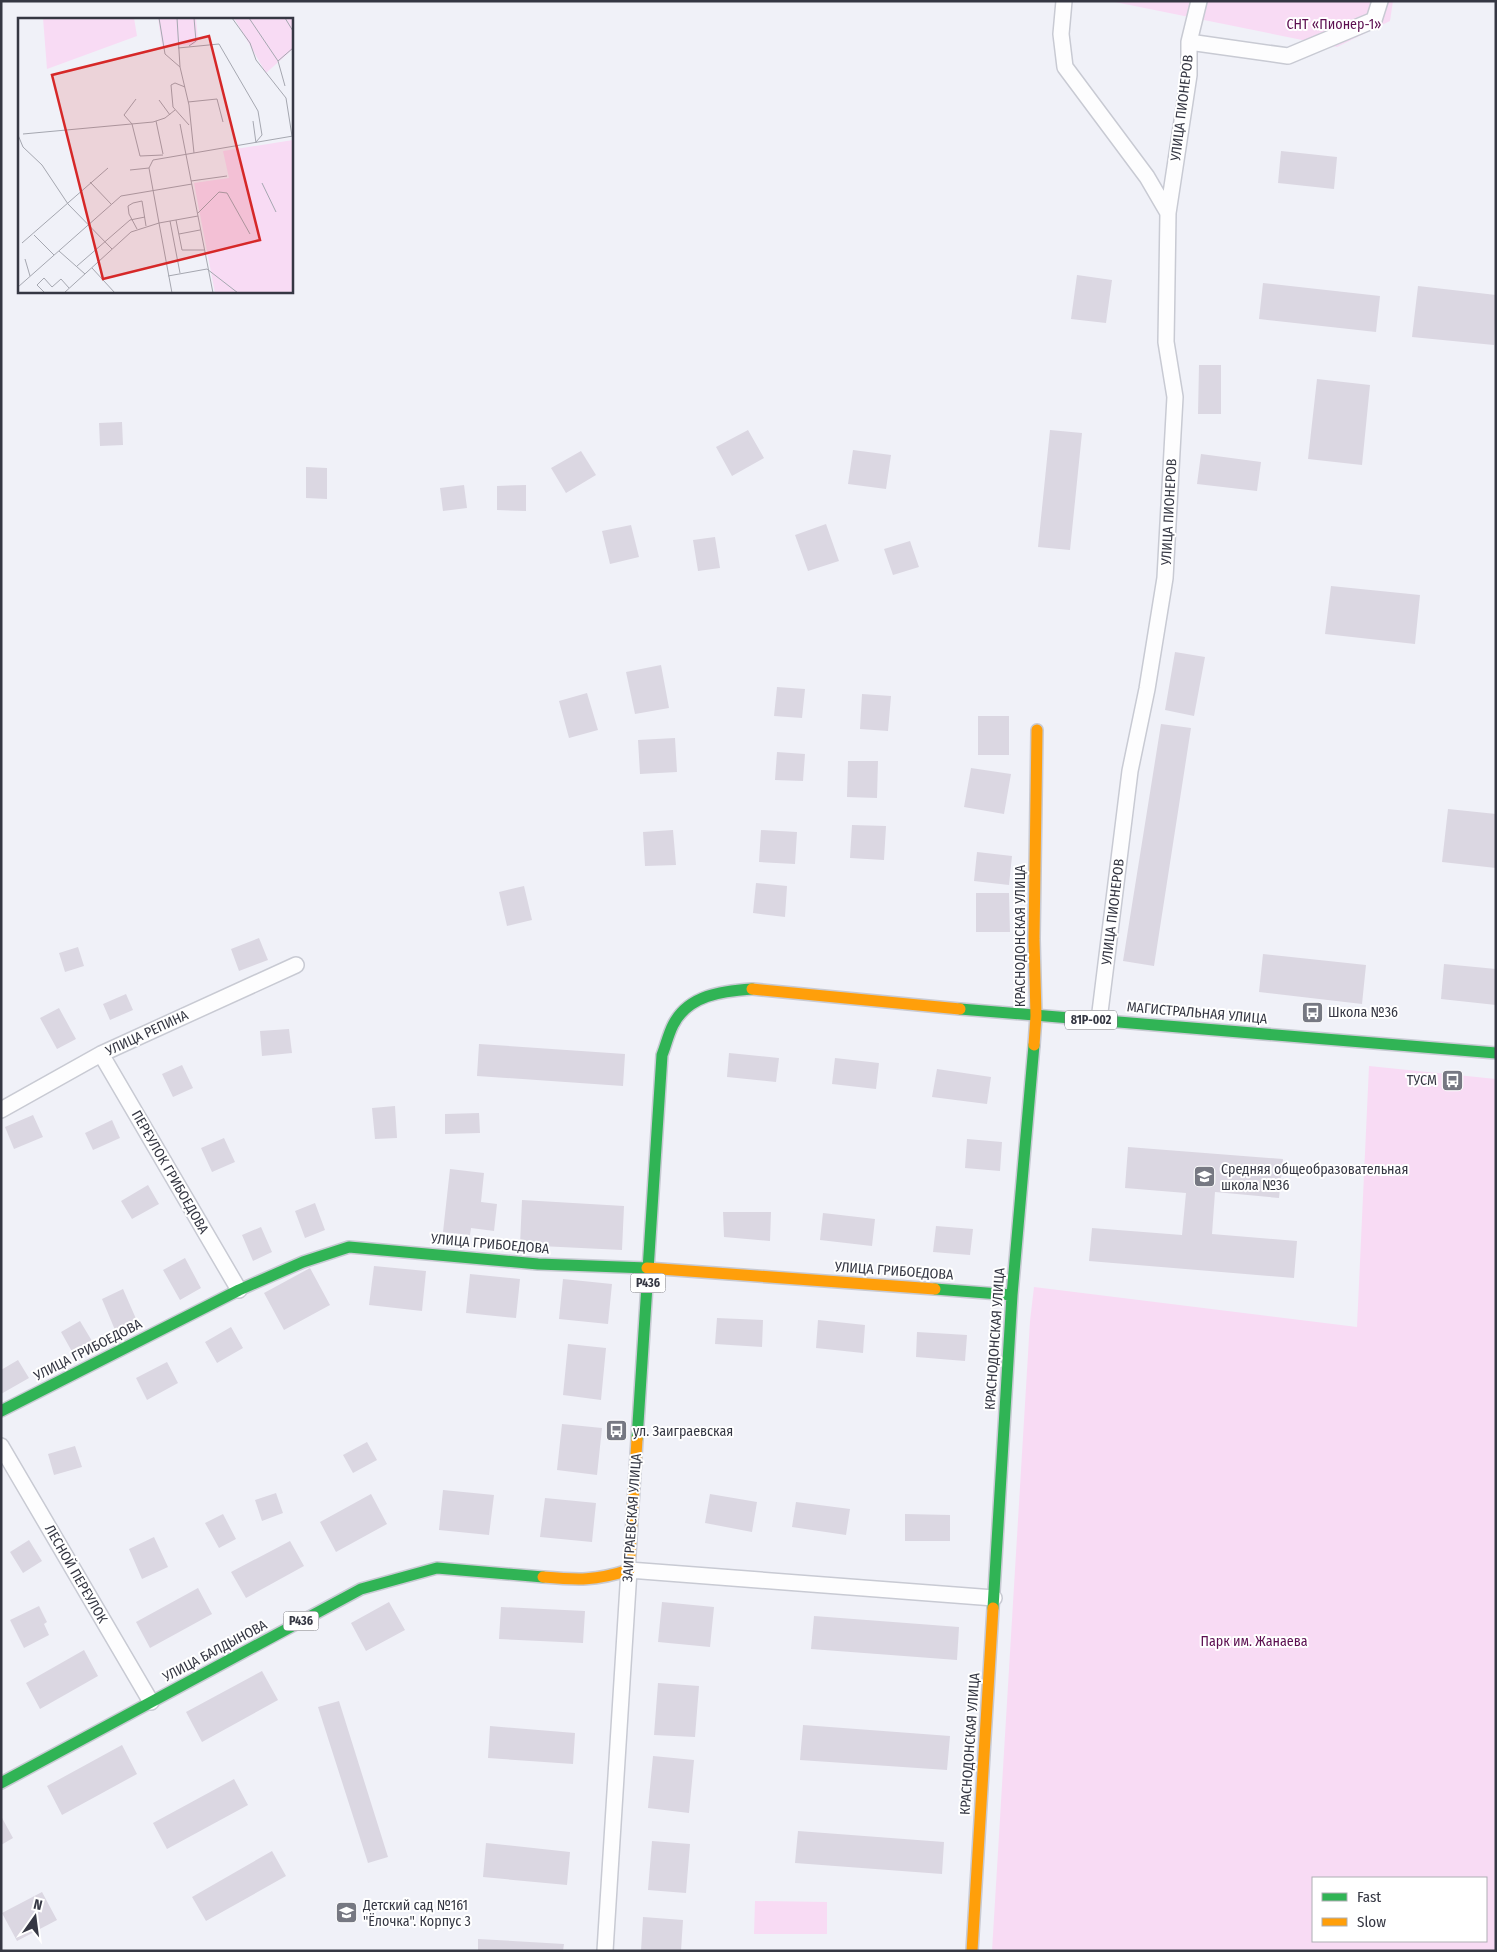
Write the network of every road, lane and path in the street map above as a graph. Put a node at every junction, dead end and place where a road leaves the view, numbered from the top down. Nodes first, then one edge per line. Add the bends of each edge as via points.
1 (1064, 1) edge
2 (1199, 1) edge
3 (1380, 1) edge
4 (1189, 42) junction
5 (1168, 213) junction
6 (1037, 730) dead end
7 (296, 964) dead end
8 (689, 1003) joint
9 (1036, 1016) junction
10 (1099, 1020) junction
11 (1496, 1053) edge
12 (101, 1054) junction
13 (1, 1110) edge
14 (649, 1268) junction
15 (238, 1290) junction
16 (1012, 1295) junction
17 (1, 1411) edge
18 (1, 1446) edge
19 (629, 1570) junction
20 (994, 1598) junction
21 (151, 1702) junction
22 (1, 1783) edge
23 (605, 1951) edge
24 (972, 1951) edge

1 - 5 street via 1061,34 1065,67 1148,177
2 - 4 street, УЛИЦА ПИОНЕРОВ
3 - 4 street via 1374,20 1288,56
4 - 5 street, УЛИЦА ПИОНЕРОВ via 1189,75
5 - 10 street, УЛИЦА ПИОНЕРОВ via 1166,342 1175,397 1165,578 1130,771
6 - 9 street, КРАСНОДОНСКАЯ УЛИЦА
7 - 12 street, УЛИЦА РЕПИНА
8 - 9 street, МАГИСТРАЛЬНАЯ УЛИЦА / 81Р-002 via 714,992 758,989
8 - 14 street, ЗАИГРАЕВСКАЯ УЛИЦА / P436 via 674,1022 662,1055
9 - 10 street, МАГИСТРАЛЬНАЯ УЛИЦА / 81Р-002
9 - 16 street, КРАСНОДОНСКАЯ УЛИЦА
10 - 11 street, МАГИСТРАЛЬНАЯ УЛИЦА / 81Р-002
12 - 13 street, УЛИЦА РЕПИНА
12 - 15 street, ПЕРЕУЛОК ГРИБОЕДОВА
14 - 15 street, УЛИЦА ГРИБОЕДОВА via 538,1264 349,1247 303,1262
14 - 16 street, УЛИЦА ГРИБОЕДОВА
14 - 19 street, ЗАИГРАЕВСКАЯ УЛИЦА / P436
15 - 17 street, УЛИЦА ГРИБОЕДОВА
16 - 20 street, КРАСНОДОНСКАЯ УЛИЦА
18 - 21 street, ЛЕСНОЙ ПЕРЕУЛОК
19 - 20 street
19 - 21 street, УЛИЦА БАЛДЫНОВА / P436 via 605,1578 578,1580 437,1568 361,1589
19 - 23 street, ЗАИГРАЕВСКАЯ УЛИЦА
20 - 24 street, КРАСНОДОНСКАЯ УЛИЦА
21 - 22 street, УЛИЦА БАЛДЫНОВА / P436

